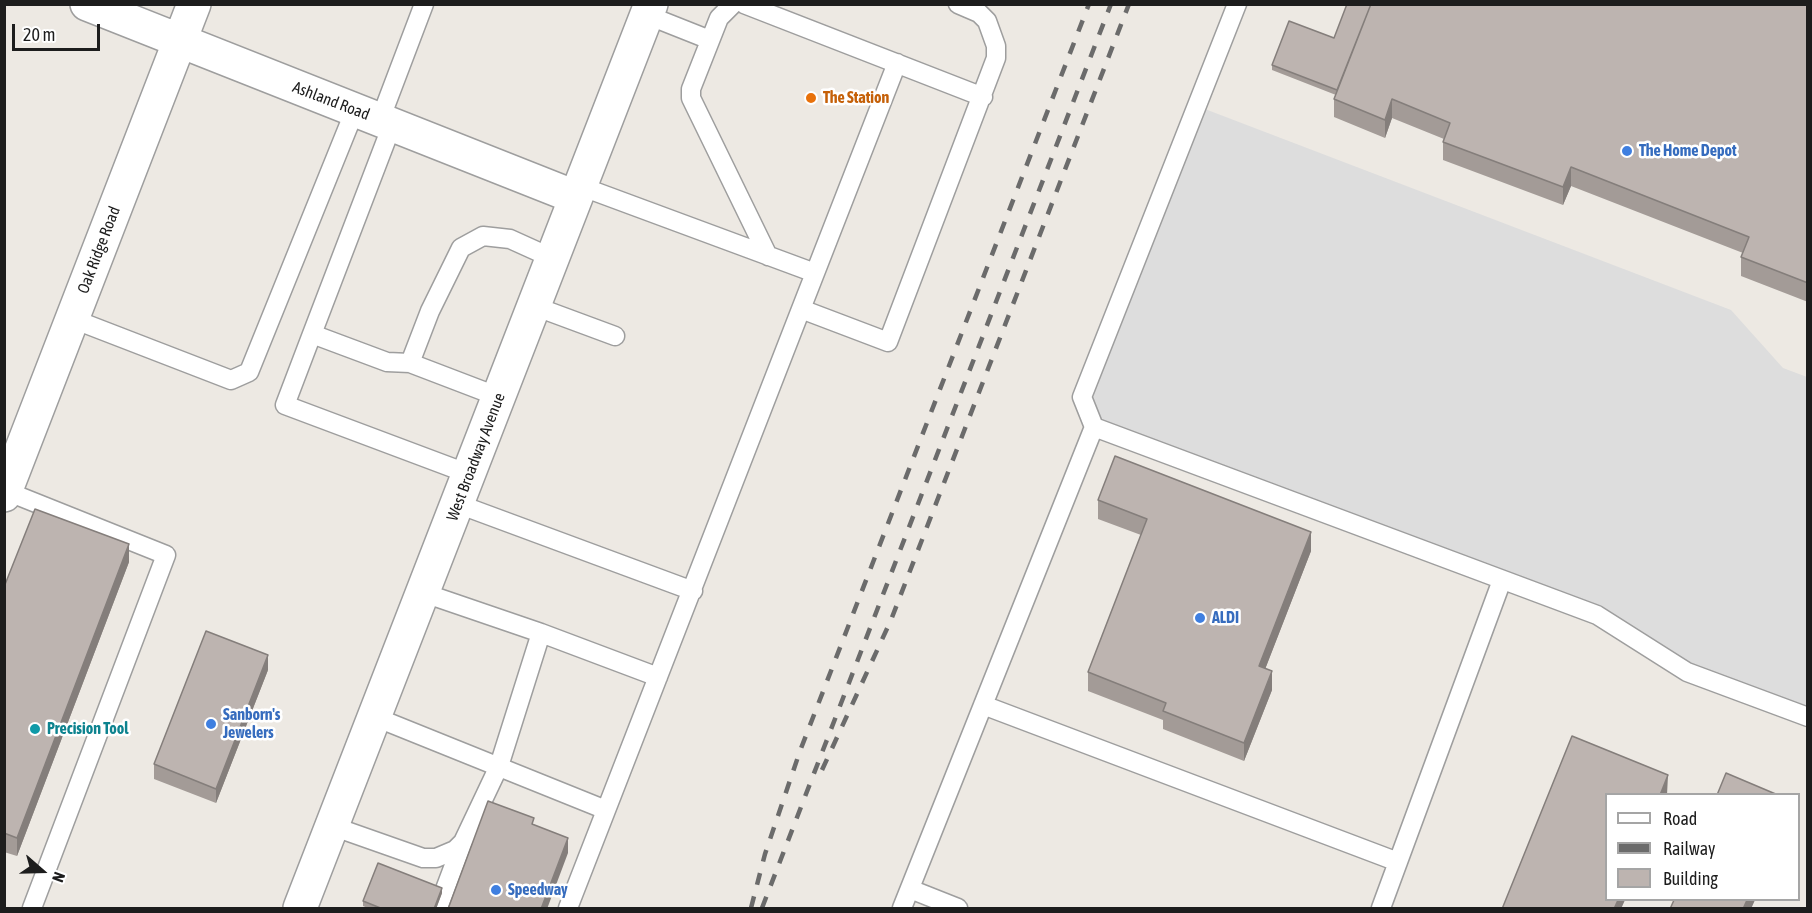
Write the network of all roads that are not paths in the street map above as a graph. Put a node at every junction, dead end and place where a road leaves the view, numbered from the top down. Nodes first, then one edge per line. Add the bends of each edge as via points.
1 (87, 4) edge
2 (194, 4) edge
3 (424, 4) edge
4 (733, 4) edge
5 (744, 4) edge
6 (958, 4) edge
7 (1237, 4) edge
8 (649, 10) edge
9 (710, 39) junction
10 (180, 41) junction
11 (897, 63) junction
12 (983, 97) junction
13 (376, 118) junction
14 (578, 191) junction
15 (768, 256) junction
16 (552, 258) junction
17 (814, 273) junction
18 (534, 306) junction
19 (801, 309) junction
20 (72, 319) junction
21 (312, 334) junction
22 (615, 336) dead end
23 (410, 363) junction
24 (499, 397) junction
25 (1094, 427) junction
26 (463, 489) junction
27 (5, 493) edge
28 (1502, 580) junction
29 (693, 591) junction
30 (424, 593) junction
31 (541, 633) junction
32 (658, 677) junction
33 (983, 705) junction
34 (375, 717) junction
35 (1808, 717) edge
36 (499, 766) junction
37 (606, 810) junction
38 (332, 826) junction
39 (463, 842) junction
40 (1398, 862) junction
41 (910, 890) junction
42 (32, 909) edge
43 (300, 909) edge
44 (438, 909) edge
45 (568, 909) edge
46 (902, 909) edge
47 (958, 909) edge
48 (1381, 909) edge

1 - 10 street, Ashland Road
2 - 10 street, Oak Ridge Road
3 - 13 lane
4 - 9 lane via 723,11
5 - 11 lane
6 - 12 lane via 979,13 993,33 996,58
7 - 25 lane via 1082,397
8 - 9 lane
8 - 14 street, West Broadway Avenue
9 - 15 lane via 691,98
10 - 13 street, Ashland Road
10 - 20 street, Oak Ridge Road
11 - 12 lane
11 - 17 lane
12 - 19 lane via 888,342
13 - 14 street, Ashland Road
13 - 20 lane via 249,372 231,380
13 - 21 lane
14 - 15 lane
14 - 16 street, West Broadway Avenue
15 - 17 lane
16 - 18 street, West Broadway Avenue
16 - 23 lane via 510,239 483,236 461,248 429,311
17 - 19 lane
18 - 22 lane
18 - 24 street, West Broadway Avenue
19 - 29 lane
20 - 27 street, Oak Ridge Road
21 - 23 lane via 387,362
21 - 26 lane via 285,405
23 - 24 lane
24 - 26 street, West Broadway Avenue
25 - 28 lane
25 - 33 lane
26 - 29 lane
26 - 30 street, West Broadway Avenue
27 - 42 lane via 166,555
28 - 35 lane via 1597,615 1687,672
28 - 40 lane
29 - 32 lane
30 - 31 lane
30 - 34 street, West Broadway Avenue
31 - 32 lane
31 - 36 lane
32 - 37 lane
33 - 40 lane
33 - 41 lane
34 - 36 lane
34 - 38 street, West Broadway Avenue
36 - 37 lane
36 - 39 lane
37 - 45 lane
38 - 39 lane via 423,858 446,856
38 - 43 street, West Broadway Avenue
39 - 44 lane
40 - 48 lane
41 - 46 lane
41 - 47 lane

